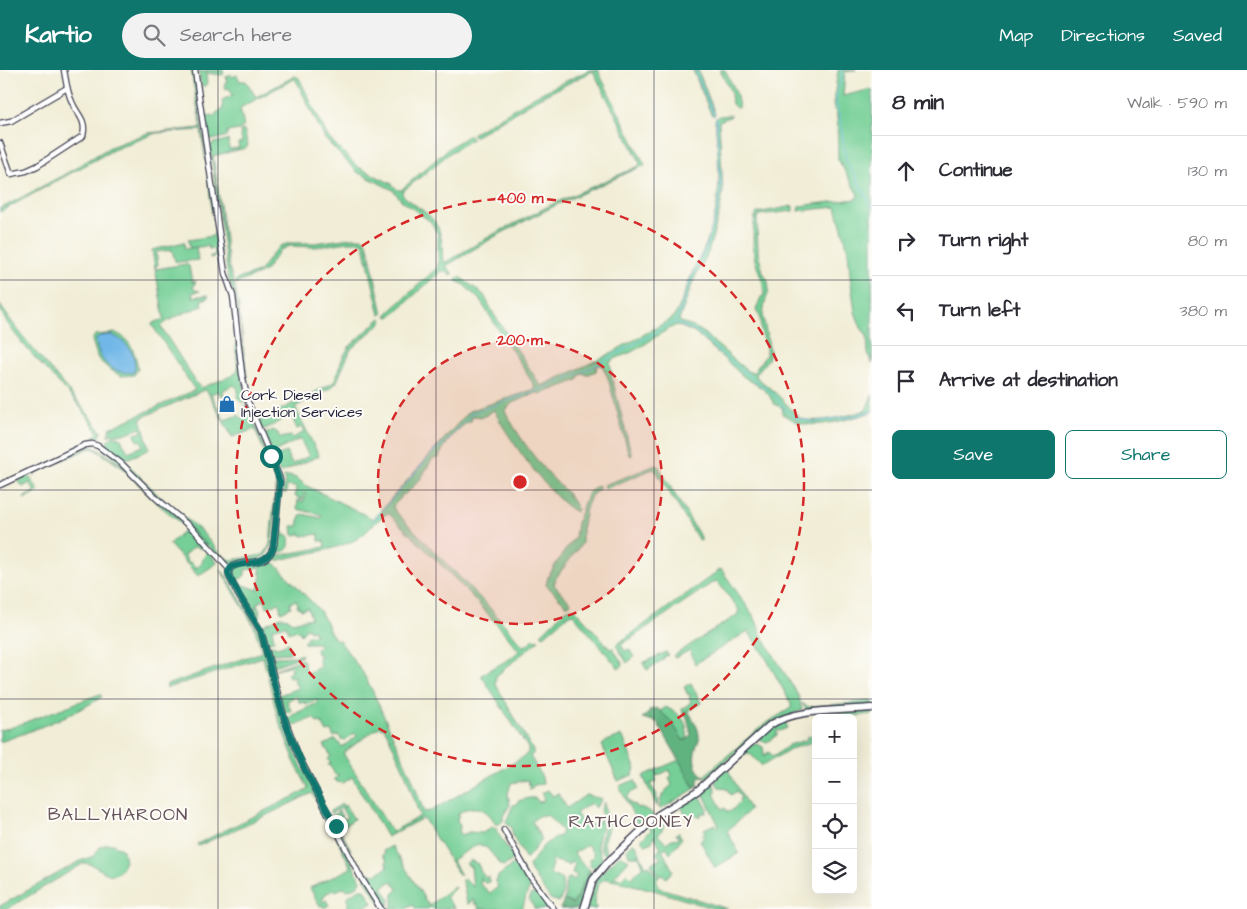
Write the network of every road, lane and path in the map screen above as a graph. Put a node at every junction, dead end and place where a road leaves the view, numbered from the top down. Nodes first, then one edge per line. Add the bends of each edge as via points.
1 (64, 70) edge
2 (195, 70) edge
3 (67, 88) junction
4 (0, 123) edge
5 (0, 143) edge
6 (0, 485) edge
7 (229, 569) junction
8 (872, 708) edge
9 (504, 830) dead end
10 (381, 909) edge
11 (554, 909) edge
12 (584, 909) edge

1 - 3 street
2 - 7 street via 247,400 280,482 272,552 261,560
3 - 4 street
3 - 5 street via 72,105 83,121 83,136 78,141 37,166 11,174
6 - 7 street via 85,445 95,445 121,463 195,531
7 - 10 street via 233,584 261,631 284,717 298,755 360,876
8 - 12 street via 796,714 770,725 697,791 658,815 608,862 593,880
9 - 11 street via 529,875

